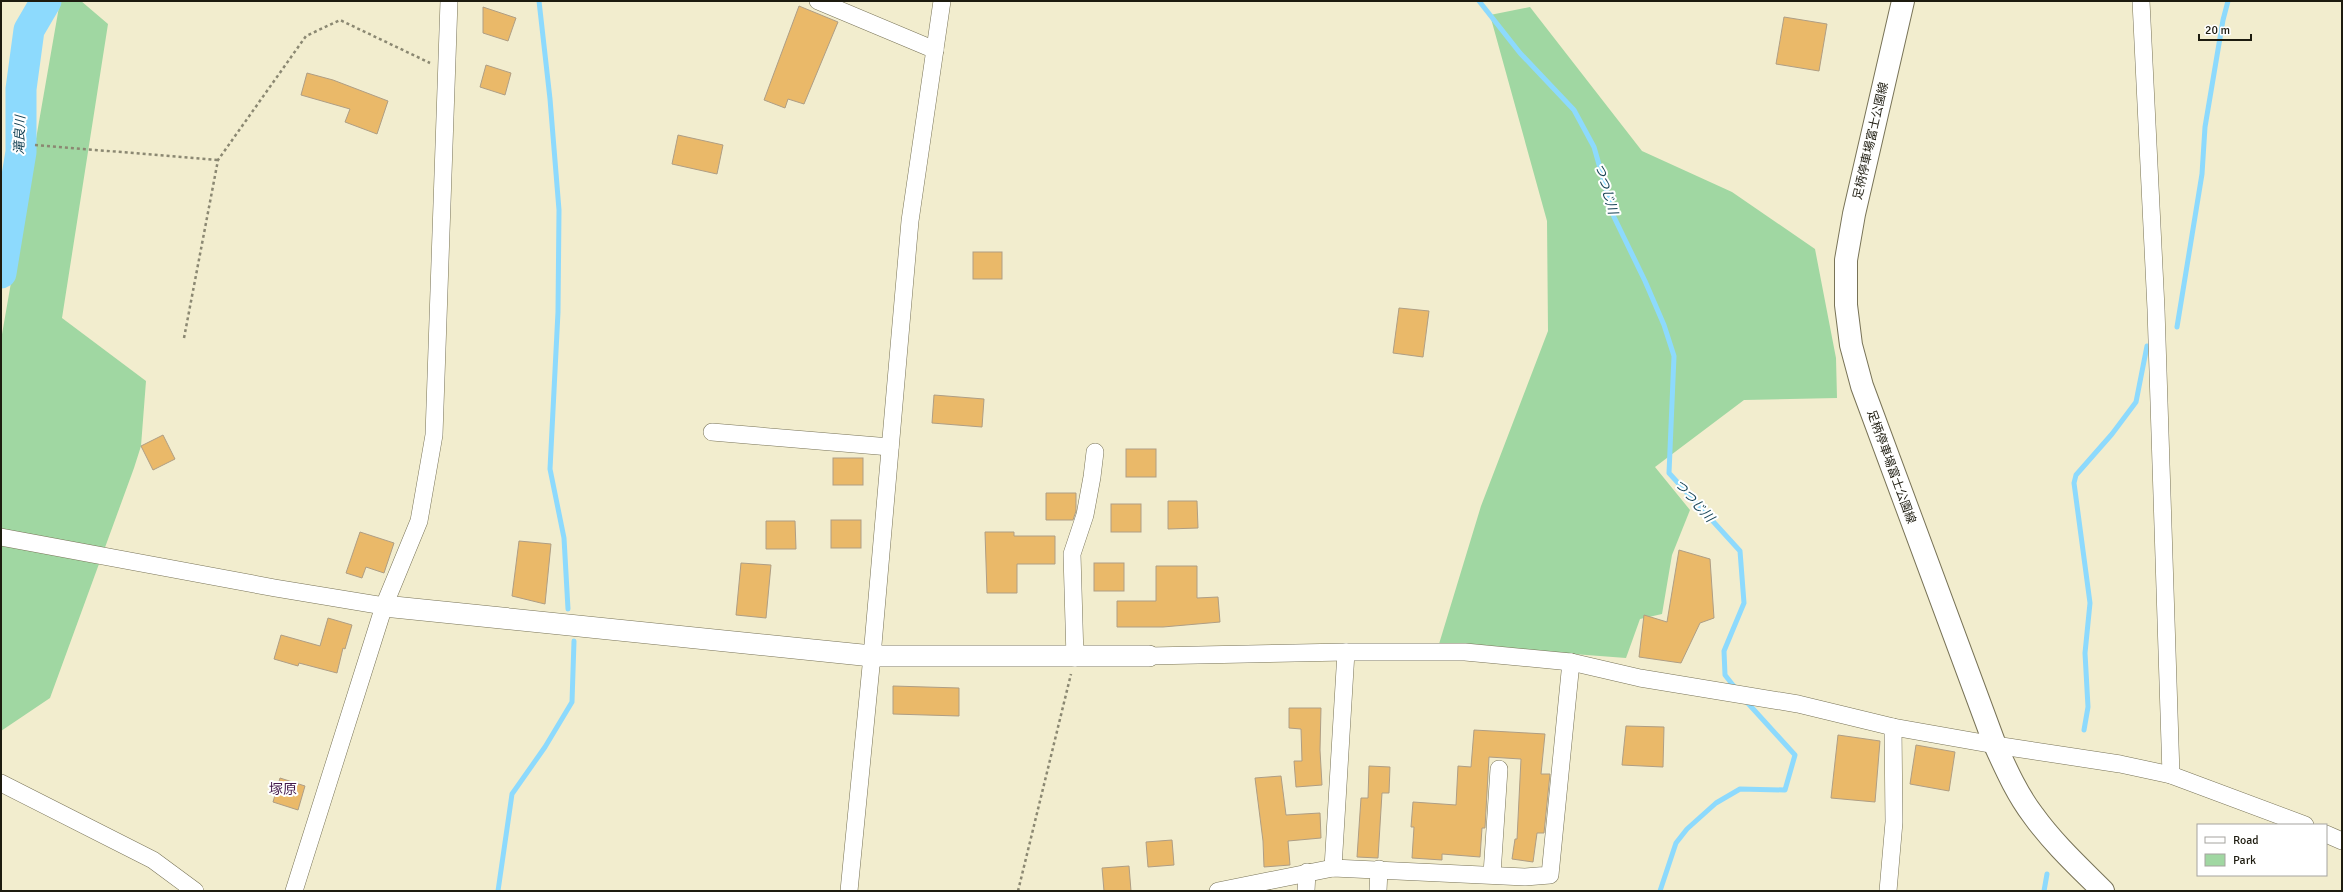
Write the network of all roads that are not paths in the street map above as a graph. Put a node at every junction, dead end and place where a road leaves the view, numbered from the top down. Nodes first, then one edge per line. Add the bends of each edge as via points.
1 (449, 1) edge
2 (818, 1) edge
3 (942, 1) edge
4 (1903, 1) edge
5 (2141, 1) edge
6 (935, 50) junction
7 (712, 432) dead end
8 (890, 447) junction
9 (1095, 452) dead end
10 (1, 537) edge
11 (384, 606) junction
12 (1346, 652) junction
13 (872, 656) junction
14 (1149, 656) joint
15 (1075, 658) junction
16 (1571, 662) junction
17 (1893, 727) junction
18 (1995, 745) junction
19 (1499, 768) dead end
20 (2171, 775) junction
21 (1, 783) edge
22 (2302, 824) edge
23 (2327, 834) edge
24 (2342, 841) edge
25 (1333, 868) junction
26 (1379, 869) junction
27 (1307, 872) junction
28 (1492, 874) junction
29 (195, 891) edge
30 (294, 891) edge
31 (849, 891) edge
32 (1218, 891) edge
33 (1306, 891) edge
34 (1378, 891) edge
35 (1888, 891) edge
36 (2103, 891) edge

1 - 11 street via 434,435 419,521
2 - 6 street
3 - 6 street
4 - 18 main road, 足柄停車場富士公園線 via 1854,214 1846,260 1846,305 1851,345 1864,394
5 - 20 street via 2156,309
6 - 8 street via 910,221
7 - 8 street
8 - 13 street
9 - 15 street via 1085,515 1072,554
10 - 11 street
11 - 13 street
11 - 30 street
12 - 14 street
12 - 16 street via 1465,652
12 - 25 street
13 - 15 street
13 - 31 street
14 - 15 street
16 - 17 street via 1640,678 1766,698
16 - 28 street via 1550,875 1525,877
17 - 18 street
17 - 35 street via 1894,822
18 - 20 street via 2120,764
18 - 36 main road, 足柄停車場富士公園線 via 2032,815
19 - 28 street
20 - 22 street
21 - 29 street via 153,860
23 - 24 street
25 - 26 street
25 - 27 street
26 - 28 street
26 - 34 street
27 - 32 street
27 - 33 street

